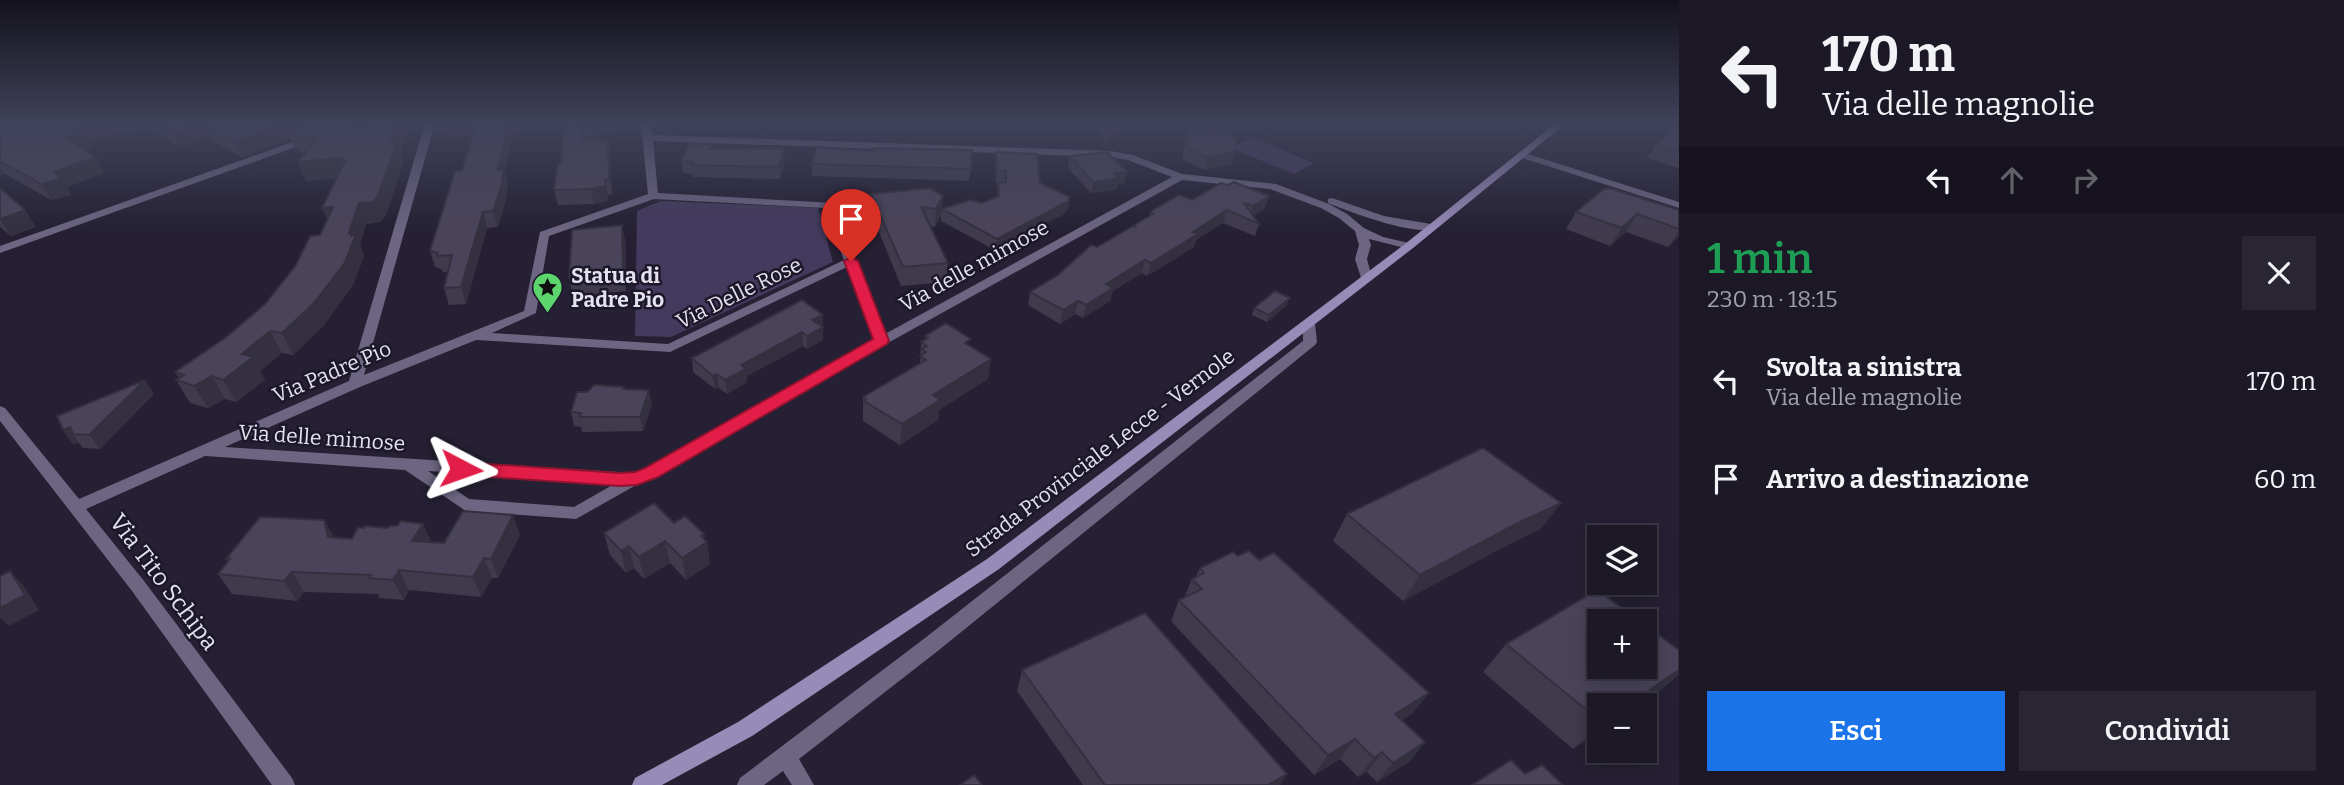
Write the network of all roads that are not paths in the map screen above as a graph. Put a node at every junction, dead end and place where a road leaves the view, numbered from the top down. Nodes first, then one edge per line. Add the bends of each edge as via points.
1 (251, 160) edge
2 (419, 160) edge
3 (649, 160) edge
4 (1137, 160) edge
5 (1516, 160) edge
6 (1537, 160) edge
7 (1180, 177) junction
8 (1201, 179) junction
9 (653, 196) junction
10 (1679, 205) edge
11 (1375, 218) junction
12 (1431, 227) junction
13 (1360, 230) junction
14 (1409, 246) junction
15 (0, 250) edge
16 (851, 261) junction
17 (1366, 278) junction
18 (1309, 323) junction
19 (473, 336) junction
20 (881, 341) junction
21 (355, 384) junction
22 (0, 411) edge
23 (202, 451) junction
24 (408, 465) junction
25 (637, 479) junction
26 (76, 507) junction
27 (786, 757) junction
28 (285, 785) edge
29 (642, 785) edge
30 (747, 785) edge
31 (804, 785) edge

1 - 15 street
2 - 21 street
3 - 9 street
4 - 7 street
5 - 12 main road, Strada Provinciale Lecce - Vernole
6 - 10 street
7 - 8 street
7 - 20 street, Via delle mimose
8 - 11 street via 1271,180
8 - 13 street via 1286,190 1325,206
9 - 16 street via 829,205
9 - 19 street, Via Padre Pio via 544,234 530,313
11 - 12 street
11 - 14 street
12 - 14 main road, Strada Provinciale Lecce - Vernole
13 - 14 street
13 - 17 street
14 - 17 main road, Strada Provinciale Lecce - Vernole
16 - 19 street, Via Delle Rose via 670,348
16 - 20 street
17 - 18 main road, Strada Provinciale Lecce - Vernole
18 - 27 street via 1310,342
18 - 29 main road, Strada Provinciale Lecce - Vernole via 993,564 745,729
19 - 21 street, Via Padre Pio
20 - 25 street, Via delle mimose
21 - 23 street, Via Padre Pio
22 - 26 street, Via Tito Schipa
23 - 24 street, Via delle mimose
23 - 26 street, Via Padre Pio
24 - 25 street, Via delle mimose
24 - 25 street via 466,505 576,513
26 - 28 street, Via Tito Schipa
27 - 30 street
27 - 31 street

